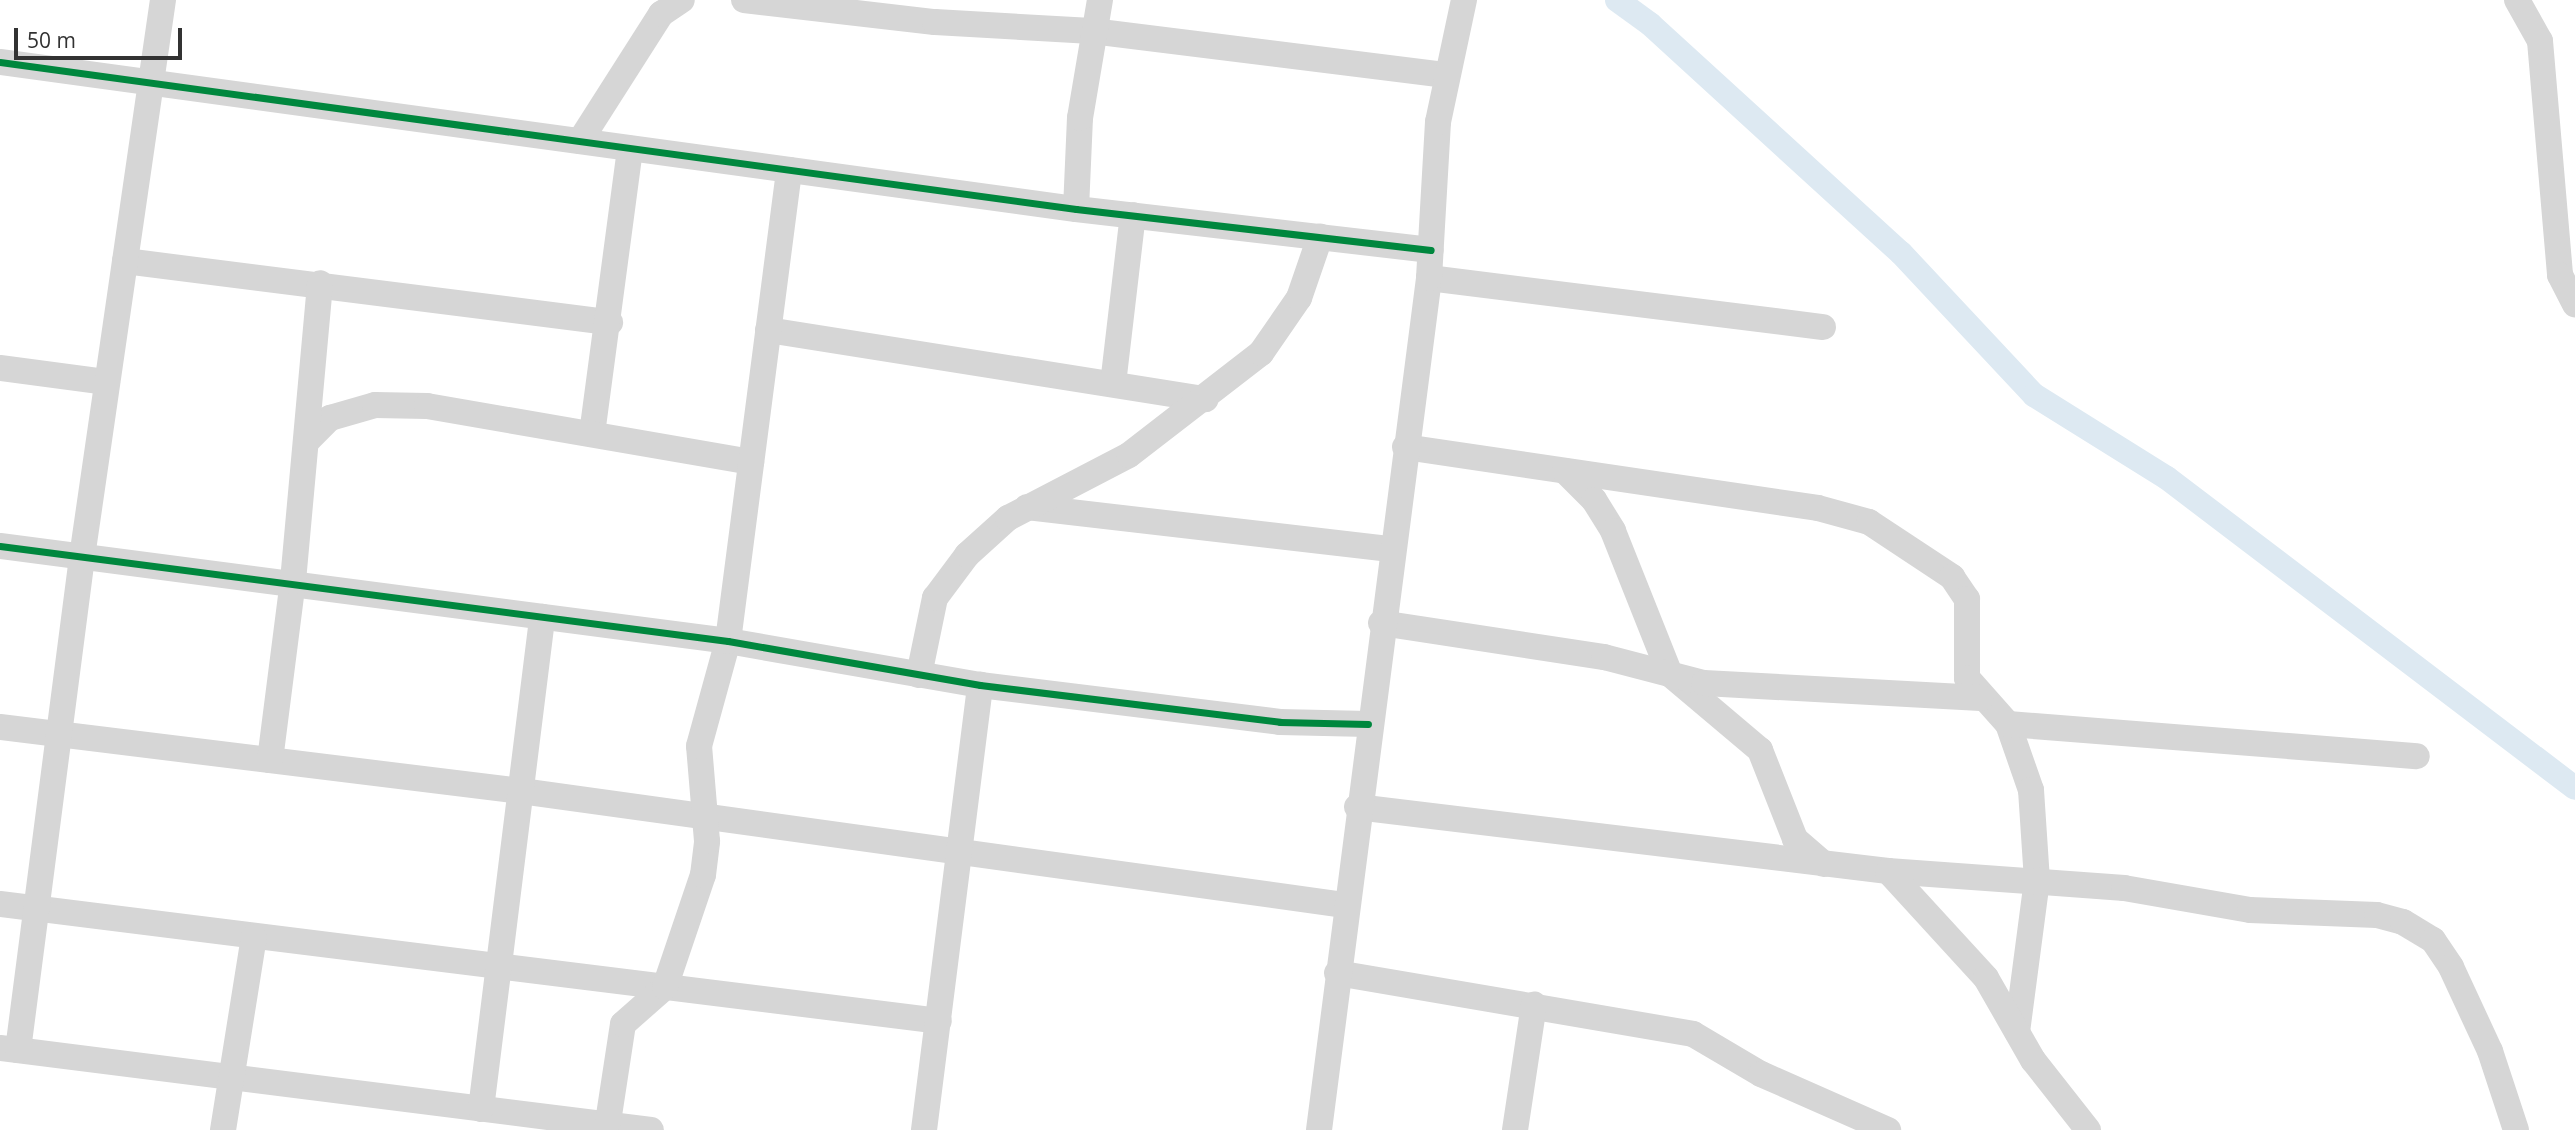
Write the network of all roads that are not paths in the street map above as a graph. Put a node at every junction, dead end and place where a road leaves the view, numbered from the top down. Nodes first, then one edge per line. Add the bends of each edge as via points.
1 (163, 0) edge
2 (682, 0) edge
3 (744, 0) edge
4 (1100, 0) edge
5 (1464, 0) edge
6 (2518, 0) edge
7 (1092, 31) junction
8 (0, 62) edge
9 (1444, 75) junction
10 (149, 81) junction
11 (580, 141) junction
12 (630, 149) junction
13 (789, 170) junction
14 (1076, 209) junction
15 (1133, 215) junction
16 (1320, 237) junction
17 (1431, 250) junction
18 (125, 261) junction
19 (1429, 278) junction
20 (320, 283) junction
21 (2575, 304) edge
22 (610, 322) junction
23 (1823, 327) dead end
24 (768, 330) junction
25 (0, 368) edge
26 (107, 382) junction
27 (1112, 384) junction
28 (1206, 399) junction
29 (592, 434) junction
30 (307, 441) junction
31 (1405, 447) junction
32 (751, 461) junction
33 (1565, 471) junction
34 (1027, 507) junction
35 (0, 546) edge
36 (1391, 549) junction
37 (82, 557) junction
38 (293, 581) junction
39 (542, 617) junction
40 (1381, 623) junction
41 (728, 641) junction
42 (1670, 674) junction
43 (919, 675) junction
44 (980, 685) junction
45 (1981, 698) junction
46 (1368, 724) junction
47 (2008, 724) junction
48 (0, 727) edge
49 (59, 735) junction
50 (2417, 756) dead end
51 (270, 760) junction
52 (521, 791) junction
53 (1357, 807) junction
54 (704, 817) junction
55 (962, 851) junction
56 (1824, 864) junction
57 (1888, 872) junction
58 (2036, 880) junction
59 (0, 904) edge
60 (1345, 905) junction
61 (36, 909) junction
62 (254, 937) junction
63 (499, 968) junction
64 (1337, 973) junction
65 (665, 987) junction
66 (1534, 1004) junction
67 (939, 1021) junction
68 (2017, 1032) junction
69 (9, 1049) edge
70 (231, 1078) junction
71 (481, 1109) junction
72 (452, 1118) edge
73 (608, 1122) junction
74 (223, 1130) edge
75 (651, 1130) edge
76 (924, 1130) edge
77 (1319, 1130) edge
78 (1515, 1130) edge
79 (1888, 1130) edge
80 (2088, 1130) edge
81 (2516, 1130) edge

1 - 10 street
2 - 11 street via 661,14
3 - 7 street via 921,21
4 - 7 street
5 - 9 street
6 - 21 street via 2540,41 2560,275
7 - 9 street
7 - 14 street via 1080,118
8 - 10 street
9 - 17 street
10 - 11 street
10 - 18 street
11 - 12 street
12 - 13 street
12 - 22 street
13 - 14 street
13 - 24 street
14 - 15 street
15 - 16 street
15 - 27 street
16 - 17 street
16 - 28 street via 1299,298 1261,353
17 - 19 street
18 - 20 street
18 - 26 street
19 - 23 street
19 - 31 street
20 - 22 street
20 - 30 street
22 - 29 street
24 - 27 street
24 - 32 street
25 - 26 street
26 - 37 street
27 - 28 street
28 - 34 street via 1129,454
29 - 30 street via 428,406 374,405 330,418
29 - 32 street
30 - 38 street
31 - 33 street
31 - 36 street
32 - 41 street
33 - 42 street via 1594,500 1613,531
33 - 45 street via 1771,498 1869,522 1952,577 1967,598 1967,678
34 - 36 street
34 - 43 street via 967,555 936,598
35 - 37 street
36 - 40 street
37 - 38 street
37 - 49 street
38 - 39 street
38 - 51 street
39 - 41 street
39 - 52 street
40 - 42 street via 1604,657
40 - 46 street
41 - 43 street
41 - 54 street via 699,746
42 - 45 street via 1748,688
42 - 56 street via 1760,750 1788,828
43 - 44 street
44 - 46 street via 1280,722
44 - 55 street
45 - 47 street
46 - 53 street
47 - 50 street
47 - 58 street via 2031,790
48 - 49 street
49 - 51 street
49 - 61 street
51 - 52 street
52 - 54 street
52 - 63 street
53 - 56 street
53 - 60 street
54 - 55 street
54 - 65 street via 707,841 699,896
55 - 60 street
55 - 67 street
56 - 57 street
57 - 58 street
57 - 68 street via 1986,978
58 - 68 street
58 - 81 street via 2124,888 2250,910 2377,915 2403,922 2433,940 2451,967 2490,1051
59 - 61 street
60 - 64 street
61 - 62 street
61 - 69 street
62 - 63 street
62 - 70 street
63 - 65 street
63 - 71 street
64 - 66 street
64 - 77 street
65 - 67 street
65 - 73 street via 623,1024
66 - 78 street
66 - 79 street via 1693,1034 1773,1080
67 - 76 street
68 - 80 street
69 - 70 street
70 - 72 street
70 - 74 street
71 - 72 street
71 - 73 street
73 - 75 street

